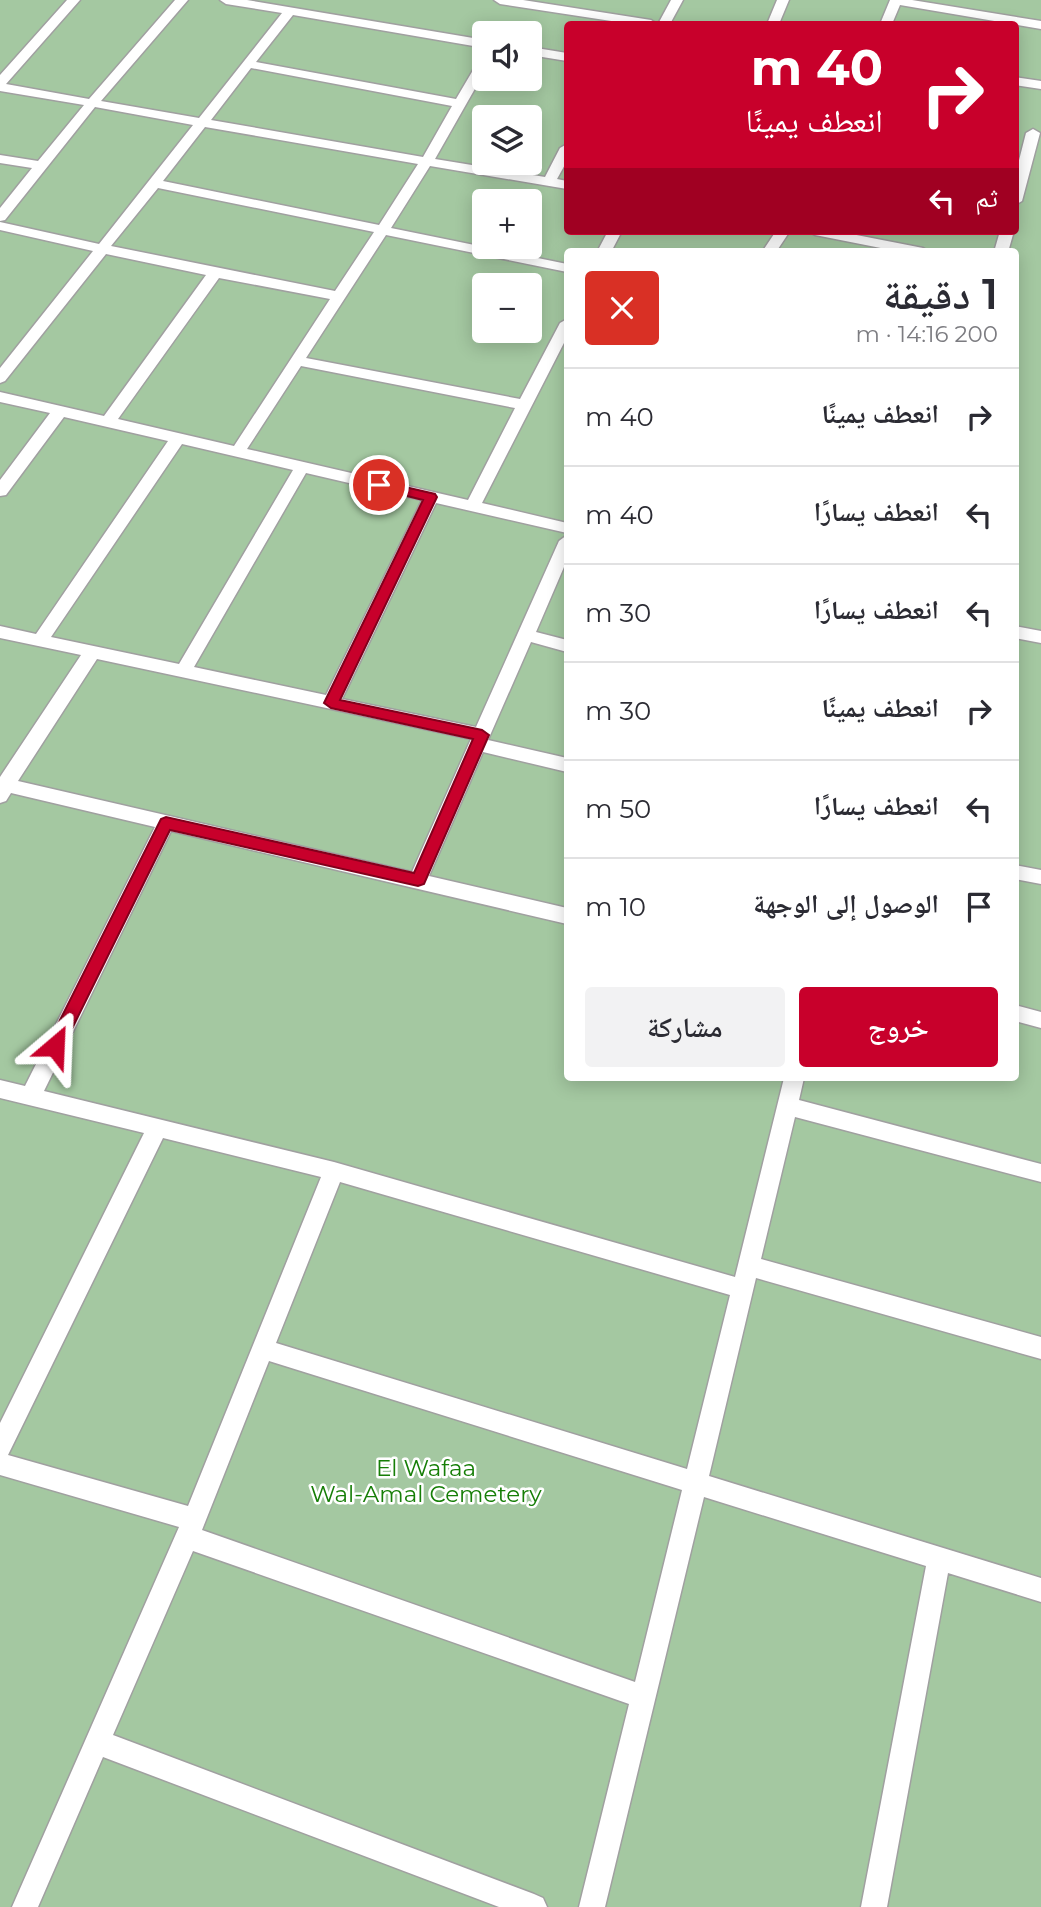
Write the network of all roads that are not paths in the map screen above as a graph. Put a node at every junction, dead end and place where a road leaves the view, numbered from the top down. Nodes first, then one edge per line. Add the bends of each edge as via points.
1 (74, 0) edge
2 (182, 0) edge
3 (226, 0) edge
4 (500, 0) edge
5 (677, 0) edge
6 (783, 0) edge
7 (896, 1) edge
8 (547, 3) edge
9 (289, 11) junction
10 (636, 21) edge
11 (666, 21) edge
12 (774, 21) edge
13 (887, 21) edge
14 (1017, 21) edge
15 (1019, 21) edge
16 (1041, 25) edge
17 (472, 42) edge
18 (542, 53) edge
19 (564, 57) edge
20 (248, 64) junction
21 (1019, 82) edge
22 (472, 83) edge
23 (0, 85) edge
24 (1041, 85) edge
25 (93, 102) junction
26 (460, 104) junction
27 (204, 121) junction
28 (1019, 131) edge
29 (1037, 133) edge
30 (564, 154) edge
31 (0, 159) edge
32 (426, 163) junction
33 (41, 166) junction
34 (155, 183) junction
35 (549, 183) junction
36 (564, 185) edge
37 (1019, 189) edge
38 (0, 217) edge
39 (0, 226) edge
40 (382, 231) junction
41 (836, 235) edge
42 (902, 248) edge
43 (102, 249) junction
44 (564, 267) edge
45 (215, 272) junction
46 (339, 296) junction
47 (564, 332) edge
48 (297, 361) junction
49 (0, 378) edge
50 (0, 397) edge
51 (524, 405) junction
52 (60, 411) junction
53 (108, 422) junction
54 (178, 438) junction
55 (238, 451) junction
56 (302, 467) junction
57 (0, 491) edge
58 (431, 497) junction
59 (472, 507) junction
60 (564, 527) edge
61 (564, 548) edge
62 (0, 632) edge
63 (1019, 633) edge
64 (526, 635) junction
65 (1041, 637) edge
66 (40, 640) junction
67 (564, 645) edge
68 (93, 652) junction
69 (183, 671) junction
70 (331, 703) junction
71 (480, 739) junction
72 (564, 764) edge
73 (2, 788) edge
74 (166, 823) junction
75 (1019, 873) edge
76 (1041, 877) edge
77 (418, 880) junction
78 (564, 915) edge
79 (1019, 1014) edge
80 (1041, 1020) edge
81 (793, 1081) edge
82 (0, 1088) edge
83 (31, 1096) junction
84 (787, 1106) junction
85 (158, 1127) junction
86 (334, 1171) junction
87 (1041, 1173) edge
88 (749, 1266) junction
89 (743, 1289) junction
90 (1041, 1348) edge
91 (263, 1349) junction
92 (0, 1447) edge
93 (0, 1464) edge
94 (695, 1481) junction
95 (190, 1528) junction
96 (939, 1558) junction
97 (1041, 1590) edge
98 (643, 1697) junction
99 (97, 1742) junction
100 (25, 1907) edge
101 (534, 1907) edge
102 (592, 1907) edge
103 (874, 1907) edge

1 - 23 lane
2 - 25 lane
3 - 9 lane
4 - 8 lane
5 - 11 lane
6 - 12 lane
7 - 13 lane
7 - 14 lane
8 - 10 lane
9 - 17 lane
9 - 20 lane
15 - 16 lane
18 - 19 lane
20 - 26 lane
20 - 27 lane
21 - 24 lane
22 - 26 lane
23 - 25 lane
25 - 27 lane
25 - 33 lane
26 - 32 lane
27 - 32 lane
27 - 34 lane
28 - 29 lane
29 - 37 lane
30 - 35 lane
31 - 33 lane
32 - 35 lane
32 - 40 lane
33 - 38 lane
34 - 40 lane
34 - 43 lane
35 - 36 lane
39 - 43 lane
40 - 44 lane
40 - 46 lane
41 - 42 lane
43 - 45 lane
43 - 49 lane
45 - 46 lane
45 - 53 lane
46 - 48 lane
47 - 51 lane
48 - 51 lane
48 - 55 lane
50 - 52 lane
51 - 59 lane
52 - 53 lane
52 - 57 lane
53 - 54 lane
54 - 55 lane
54 - 66 lane
55 - 56 lane
56 - 58 lane
56 - 69 lane
58 - 59 lane
58 - 70 lane
59 - 60 lane
61 - 64 lane
62 - 66 lane
63 - 65 lane
64 - 67 lane
64 - 71 lane
66 - 68 lane
68 - 69 lane
68 - 73 lane
69 - 70 lane
70 - 71 lane
71 - 72 lane
71 - 77 lane
73 - 74 lane
74 - 77 lane
74 - 83 lane
75 - 76 lane
77 - 78 lane
79 - 80 lane
81 - 84 lane
82 - 83 lane
83 - 85 lane
84 - 87 lane
84 - 88 lane
85 - 86 lane
85 - 92 lane
86 - 89 lane
86 - 91 lane
88 - 89 lane
88 - 90 lane
89 - 94 lane
91 - 94 lane
91 - 95 lane
93 - 95 lane
94 - 96 lane
94 - 98 lane
95 - 98 lane
95 - 99 lane
96 - 97 lane
96 - 103 lane
98 - 102 lane
99 - 100 lane
99 - 101 lane

